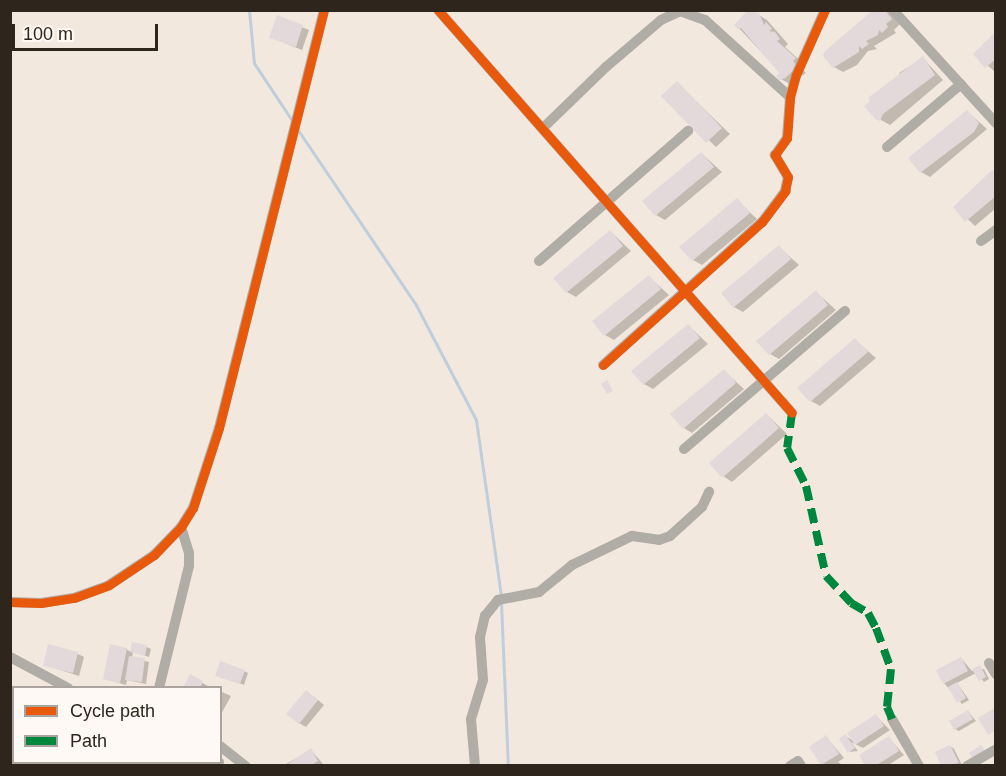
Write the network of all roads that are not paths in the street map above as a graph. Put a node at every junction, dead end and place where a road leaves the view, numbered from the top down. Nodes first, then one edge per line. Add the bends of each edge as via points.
1 (324, 10) edge
2 (438, 10) edge
3 (825, 10) edge
4 (893, 10) edge
5 (961, 84) junction
6 (789, 97) junction
7 (991, 110) edge
8 (996, 123) edge
9 (543, 128) junction
10 (688, 131) dead end
11 (887, 147) dead end
12 (608, 201) junction
13 (996, 230) edge
14 (981, 241) dead end
15 (539, 261) dead end
16 (687, 290) junction
17 (845, 311) dead end
18 (603, 365) dead end
19 (765, 381) junction
20 (792, 413) dead end
21 (684, 449) dead end
22 (709, 492) dead end
23 (177, 531) junction
24 (10, 602) edge
25 (10, 657) edge
26 (989, 663) dead end
27 (996, 674) edge
28 (66, 686) edge
29 (159, 686) edge
30 (892, 719) dead end
31 (996, 749) edge
32 (222, 757) edge
33 (246, 765) edge
34 (475, 765) edge
35 (790, 765) edge
36 (801, 765) edge
37 (919, 765) edge
38 (967, 765) edge

1 - 23 street via 219,428 193,508
2 - 9 street
3 - 6 street
4 - 5 street
5 - 7 street
5 - 11 street
6 - 9 street via 705,20 680,11 661,20 630,46
6 - 16 street via 787,138 775,156 788,177 785,191 762,222
7 - 8 street
9 - 12 street
10 - 12 street
12 - 15 street
12 - 16 street
13 - 14 street
16 - 18 street
16 - 19 street
17 - 19 street
19 - 20 street
19 - 21 street
22 - 34 street via 702,507 670,536 659,540 632,537 572,566 539,592 498,600 484,616 480,637 483,680 471,719
23 - 24 street via 154,555 109,585 74,598
23 - 29 street via 187,539 187,578
25 - 28 street
26 - 27 street
30 - 37 street
31 - 38 street
32 - 33 street
35 - 36 street via 798,761

